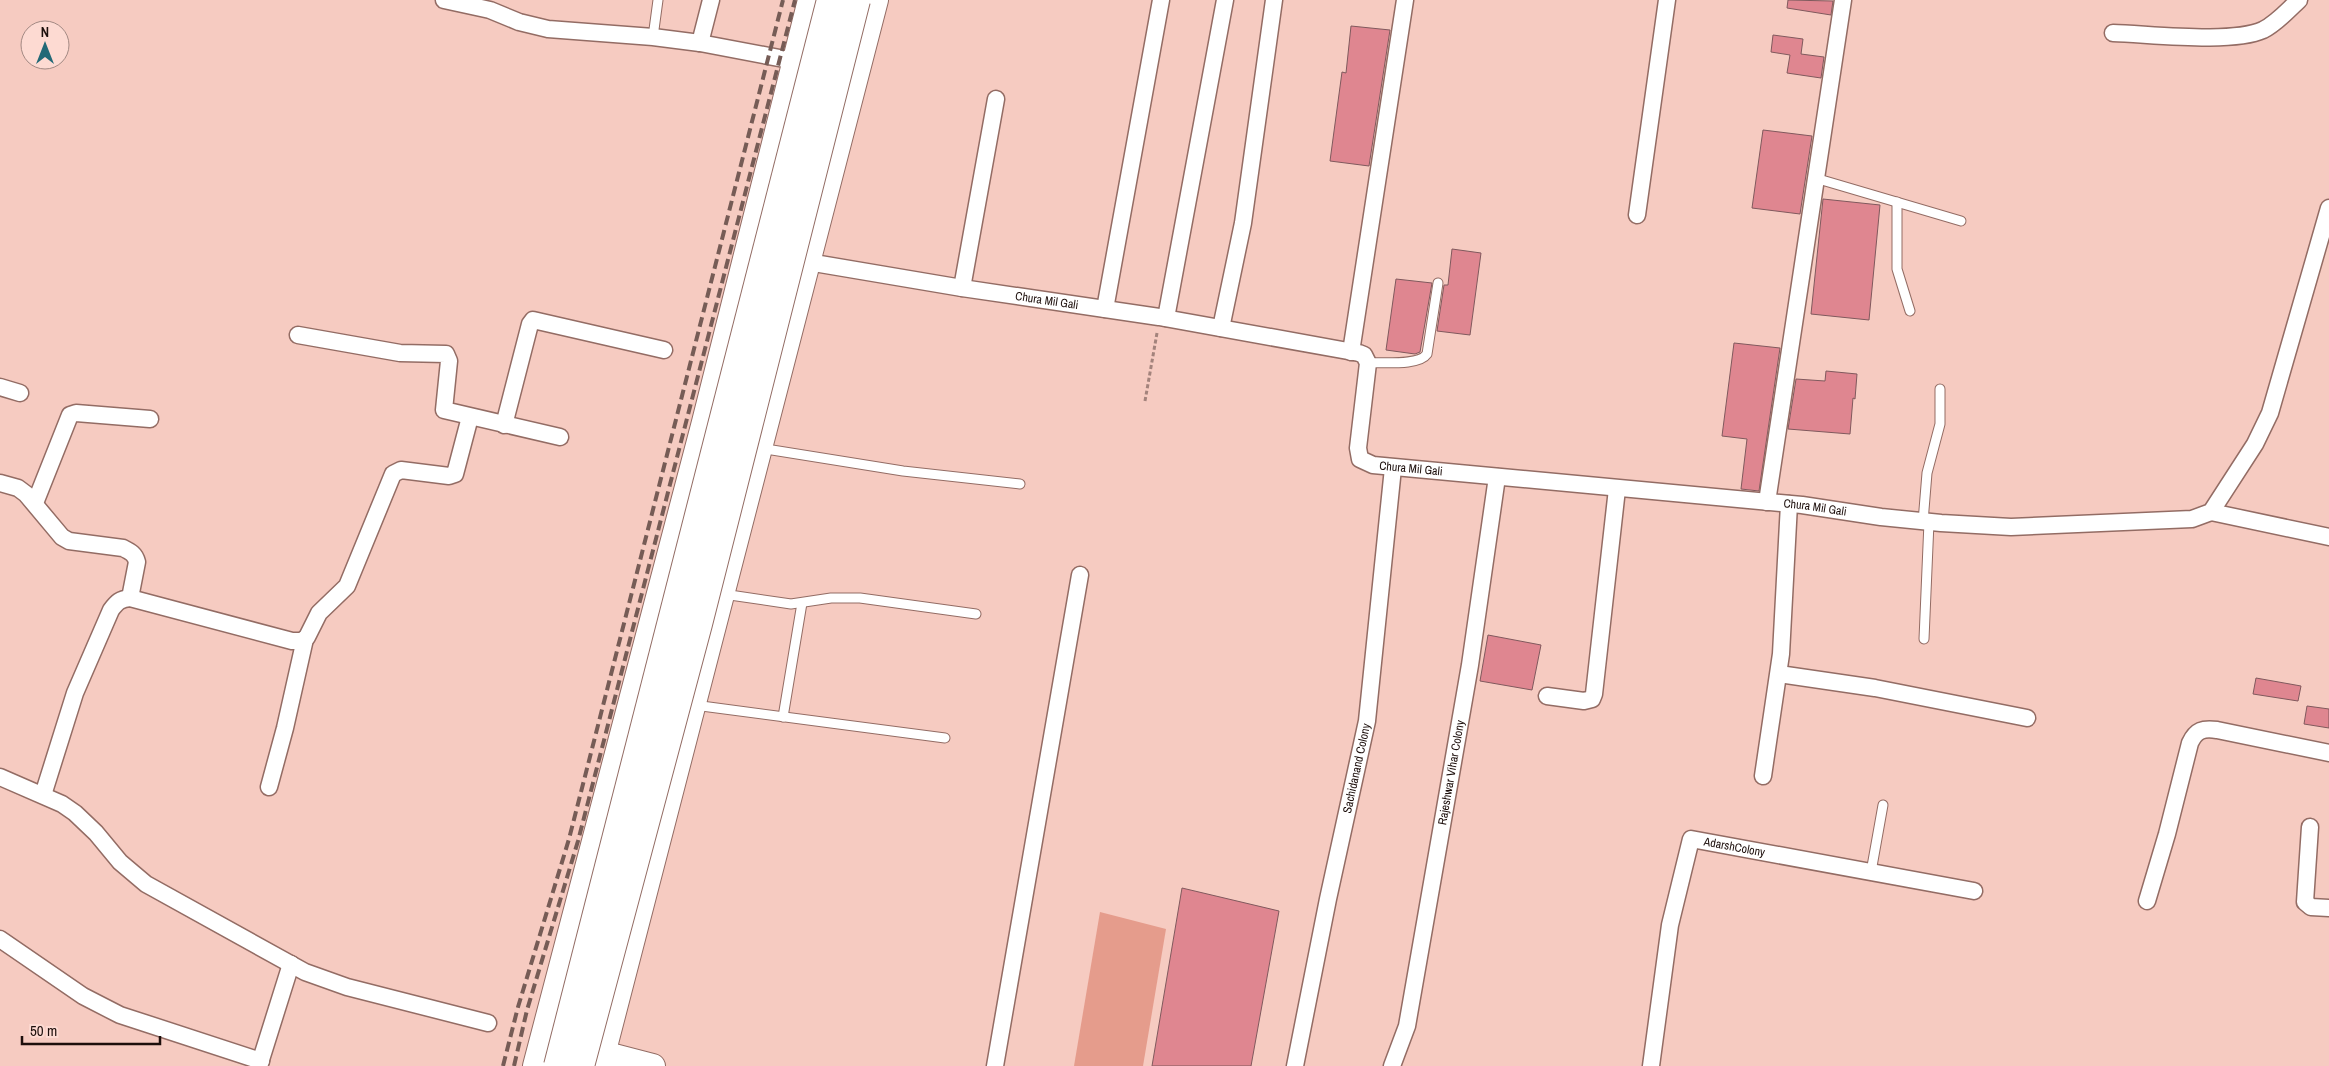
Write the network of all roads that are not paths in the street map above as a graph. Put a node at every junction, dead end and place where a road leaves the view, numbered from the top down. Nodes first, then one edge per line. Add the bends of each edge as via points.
1 (444, 0) edge
2 (658, 0) edge
3 (711, 0) edge
4 (810, 0) edge
5 (831, 0) edge
6 (856, 0) edge
7 (876, 0) edge
8 (1161, 0) edge
9 (1225, 0) edge
10 (1274, 0) edge
11 (1405, 0) edge
12 (1667, 0) edge
13 (1843, 0) edge
14 (2299, 0) edge
15 (2113, 33) dead end
16 (653, 37) junction
17 (700, 43) junction
18 (795, 61) junction
19 (996, 99) dead end
20 (1815, 178) junction
21 (1897, 202) junction
22 (2329, 208) edge
23 (1637, 215) dead end
24 (1961, 221) dead end
25 (808, 262) junction
26 (1438, 283) dead end
27 (962, 288) junction
28 (734, 302) junction
29 (1105, 309) junction
30 (1910, 311) dead end
31 (1163, 317) junction
32 (793, 319) junction
33 (1221, 328) junction
34 (298, 335) dead end
35 (664, 350) dead end
36 (1351, 352) junction
37 (1368, 363) junction
38 (0, 387) edge
39 (1940, 390) dead end
40 (20, 393) dead end
41 (470, 417) junction
42 (150, 419) dead end
43 (504, 424) junction
44 (560, 437) dead end
45 (760, 448) junction
46 (1393, 468) junction
47 (1497, 477) junction
48 (0, 484) edge
49 (1020, 484) dead end
50 (1617, 489) junction
51 (1767, 502) junction
52 (35, 503) junction
53 (1789, 504) junction
54 (2211, 512) junction
55 (1926, 522) junction
56 (2329, 537) edge
57 (1080, 575) dead end
58 (723, 594) junction
59 (130, 598) junction
60 (802, 603) junction
61 (976, 614) dead end
62 (1924, 638) dead end
63 (305, 639) junction
64 (1779, 674) junction
65 (1547, 696) dead end
66 (694, 705) junction
67 (783, 717) junction
68 (2027, 718) dead end
69 (945, 738) dead end
70 (2329, 753) edge
71 (1763, 776) dead end
72 (0, 777) edge
73 (269, 786) dead end
74 (43, 795) junction
75 (1883, 804) dead end
76 (2310, 826) dead end
77 (1872, 872) junction
78 (1974, 891) dead end
79 (2147, 901) dead end
80 (2329, 908) edge
81 (0, 939) edge
82 (291, 964) junction
83 (488, 1023) dead end
84 (601, 1060) edge
85 (260, 1063) edge
86 (536, 1066) edge
87 (558, 1066) edge
88 (580, 1066) edge
89 (653, 1066) edge
90 (995, 1066) edge
91 (1295, 1066) edge
92 (1392, 1066) edge
93 (1651, 1066) edge

1 - 16 street via 490,10 548,29
2 - 16 lane
3 - 17 street
4 - 18 street
5 - 87 highway, bridge
6 - 88 highway, bridge via 698,624
7 - 25 street
8 - 29 street
9 - 31 street
10 - 33 street via 1242,224
11 - 36 street
12 - 23 street
13 - 20 street
14 - 15 street via 2279,19 2252,34
16 - 17 street
17 - 18 street
18 - 28 street
19 - 27 street
20 - 21 lane
20 - 51 street
21 - 24 lane
21 - 30 lane via 1897,269
22 - 54 street via 2270,413 2255,444
25 - 27 street, Chura Mil Gali
25 - 32 street
26 - 37 lane via 1425,358
27 - 29 street, Chura Mil Gali
28 - 32 street
28 - 86 street
29 - 31 street, Chura Mil Gali
31 - 33 street, Chura Mil Gali
32 - 45 street
33 - 36 street, Chura Mil Gali
34 - 41 street via 400,354 446,354 449,361 443,409
35 - 43 street via 533,320
36 - 37 street, Chura Mil Gali via 1364,355
37 - 46 street, Chura Mil Gali via 1358,454 1365,462
38 - 40 street
39 - 55 lane via 1940,424 1927,473
41 - 43 street
41 - 63 street via 455,474 401,470 393,474 347,586 319,614
42 - 52 street via 70,415
43 - 44 street
45 - 49 lane via 903,471
45 - 58 street
46 - 47 street, Chura Mil Gali
46 - 91 street, Sachidanand Colony via 1367,721
47 - 50 street, Chura Mil Gali
47 - 92 street, Rajeshwar Vihar Colony via 1470,665 1407,1026
48 - 52 street via 18,488
50 - 51 street, Chura Mil Gali
50 - 65 street via 1594,694 1592,699 1584,701
51 - 53 street, Chura Mil Gali
52 - 59 street via 62,537 69,541 123,548 135,556 137,569
53 - 55 street, Chura Mil Gali
53 - 64 street
54 - 55 street, Chura Mil Gali via 2192,519 2011,527
54 - 56 street
55 - 62 lane
57 - 90 street
58 - 60 lane via 776,603
58 - 66 street
59 - 63 street via 292,641
59 - 74 street via 122,598 111,610 75,692
60 - 61 lane via 853,597
60 - 67 lane
63 - 73 street
64 - 68 street via 1875,688
64 - 71 street
66 - 67 lane
66 - 84 street
67 - 69 lane
70 - 79 street via 2217,730 2199,730 2194,734
72 - 74 street
74 - 82 street via 75,813 120,862 146,884
75 - 77 lane
76 - 80 street via 2305,902 2310,907
77 - 78 street, AdarshColony
77 - 93 street, AdarshColony via 1691,839 1670,925
81 - 85 street via 83,996 120,1015
82 - 83 street via 347,987
82 - 85 street
84 - 89 street

